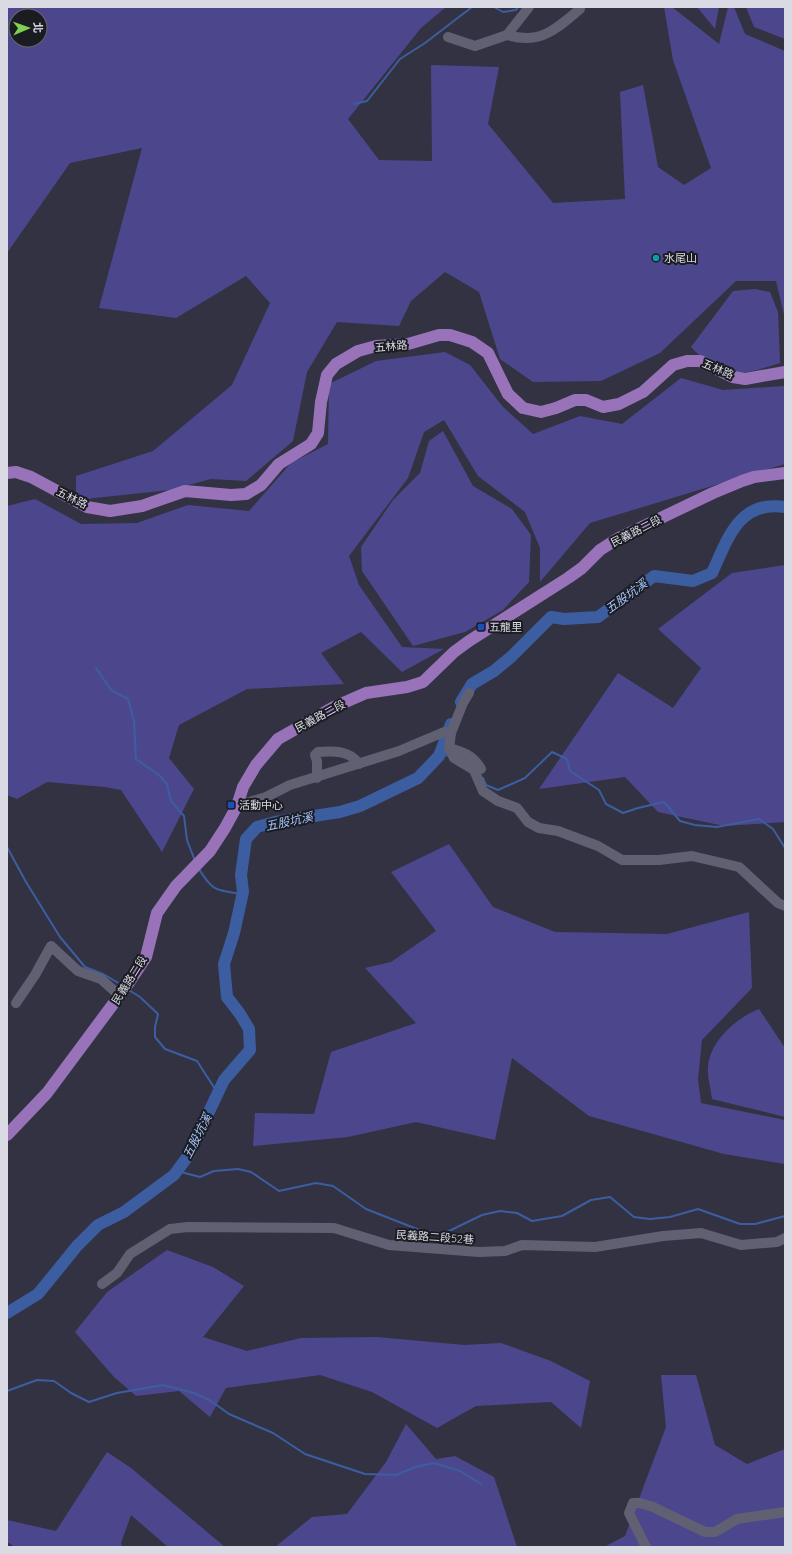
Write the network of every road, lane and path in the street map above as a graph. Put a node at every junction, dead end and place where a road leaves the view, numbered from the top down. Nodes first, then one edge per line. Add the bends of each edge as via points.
1 (529, 7) edge
2 (580, 9) dead end
3 (507, 35) junction
4 (448, 37) dead end
5 (785, 372) edge
6 (7, 473) edge
7 (785, 473) edge
8 (469, 693) dead end
9 (448, 732) junction
10 (449, 748) junction
11 (359, 764) junction
12 (481, 769) dead end
13 (317, 778) junction
14 (237, 806) junction
15 (785, 906) edge
16 (124, 991) junction
17 (16, 1003) dead end
18 (7, 1135) edge
19 (785, 1238) edge
20 (102, 1284) dead end
21 (785, 1512) edge
22 (646, 1547) edge

1 - 3 street
2 - 3 street via 550,34 521,39
3 - 4 street via 475,46
5 - 6 main road, 五林路 via 745,379 733,377 700,361 687,361 673,365 643,392 619,404 603,407 586,400 575,400 541,412 523,408 508,394 488,353 472,342 450,335 435,336 419,342 376,346 358,351 336,364 327,375 318,433 311,444 279,464 261,485 246,494 185,491 142,506 110,510 88,507 31,477 16,472
7 - 14 main road, 民義路二段 via 754,477 713,492 617,539 568,578 454,652 423,682 366,693 334,707 278,739 256,765
8 - 9 street
9 - 10 street
9 - 11 street
10 - 12 street via 467,753
10 - 15 street via 454,758 474,770 483,791 517,808 533,825 598,846 622,860 659,860 692,856 739,867 778,903
11 - 13 street
11 - 13 street via 354,756 318,752 315,755
13 - 14 street via 290,785 266,797
14 - 16 main road, 民義路二段 via 210,851 176,886 157,913 146,957
16 - 17 street via 78,971 51,946
16 - 18 main road, 民義路二段 via 47,1093
19 - 20 street, 民義路二段52巷 via 777,1242 741,1245 701,1233 595,1246 522,1245 505,1251 480,1252 389,1245 334,1228 188,1227 170,1229 130,1254 117,1273
21 - 22 street via 737,1519 715,1532 705,1532 653,1507 633,1503 629,1512

